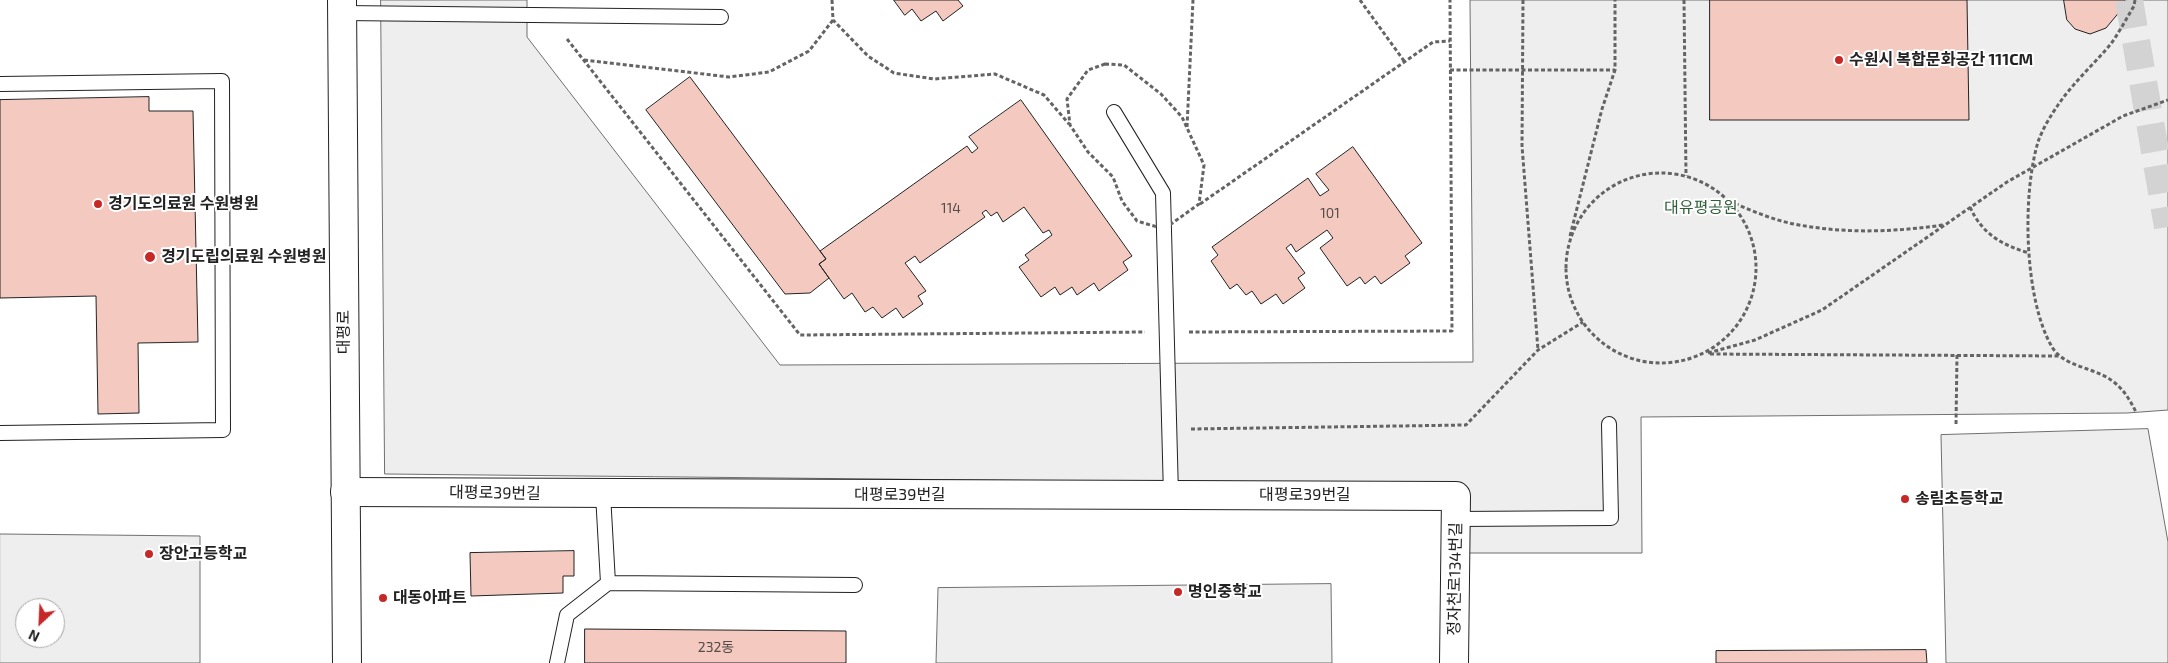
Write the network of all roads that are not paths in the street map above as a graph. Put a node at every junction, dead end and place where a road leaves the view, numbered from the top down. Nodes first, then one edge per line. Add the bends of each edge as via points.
1 (342, 6) edge
2 (721, 17) dead end
3 (0, 84) edge
4 (1114, 112) dead end
5 (1609, 424) dead end
6 (0, 433) edge
7 (345, 492) junction
8 (603, 494) junction
9 (1171, 495) junction
10 (1456, 507) junction
11 (608, 583) junction
12 (855, 585) dead end
13 (347, 663) edge
14 (557, 663) edge
15 (1454, 663) edge

1 - 2 lane
1 - 7 street, 대평로
3 - 6 lane via 222,81 223,430
4 - 9 lane via 1163,193
5 - 10 lane via 1611,518
7 - 8 street, 대평로39번길
7 - 13 street, 대평로
8 - 9 street, 대평로39번길
8 - 11 lane
9 - 10 street, 대평로39번길
10 - 15 street, 정자천로134번길
11 - 12 lane
11 - 14 lane via 567,615

